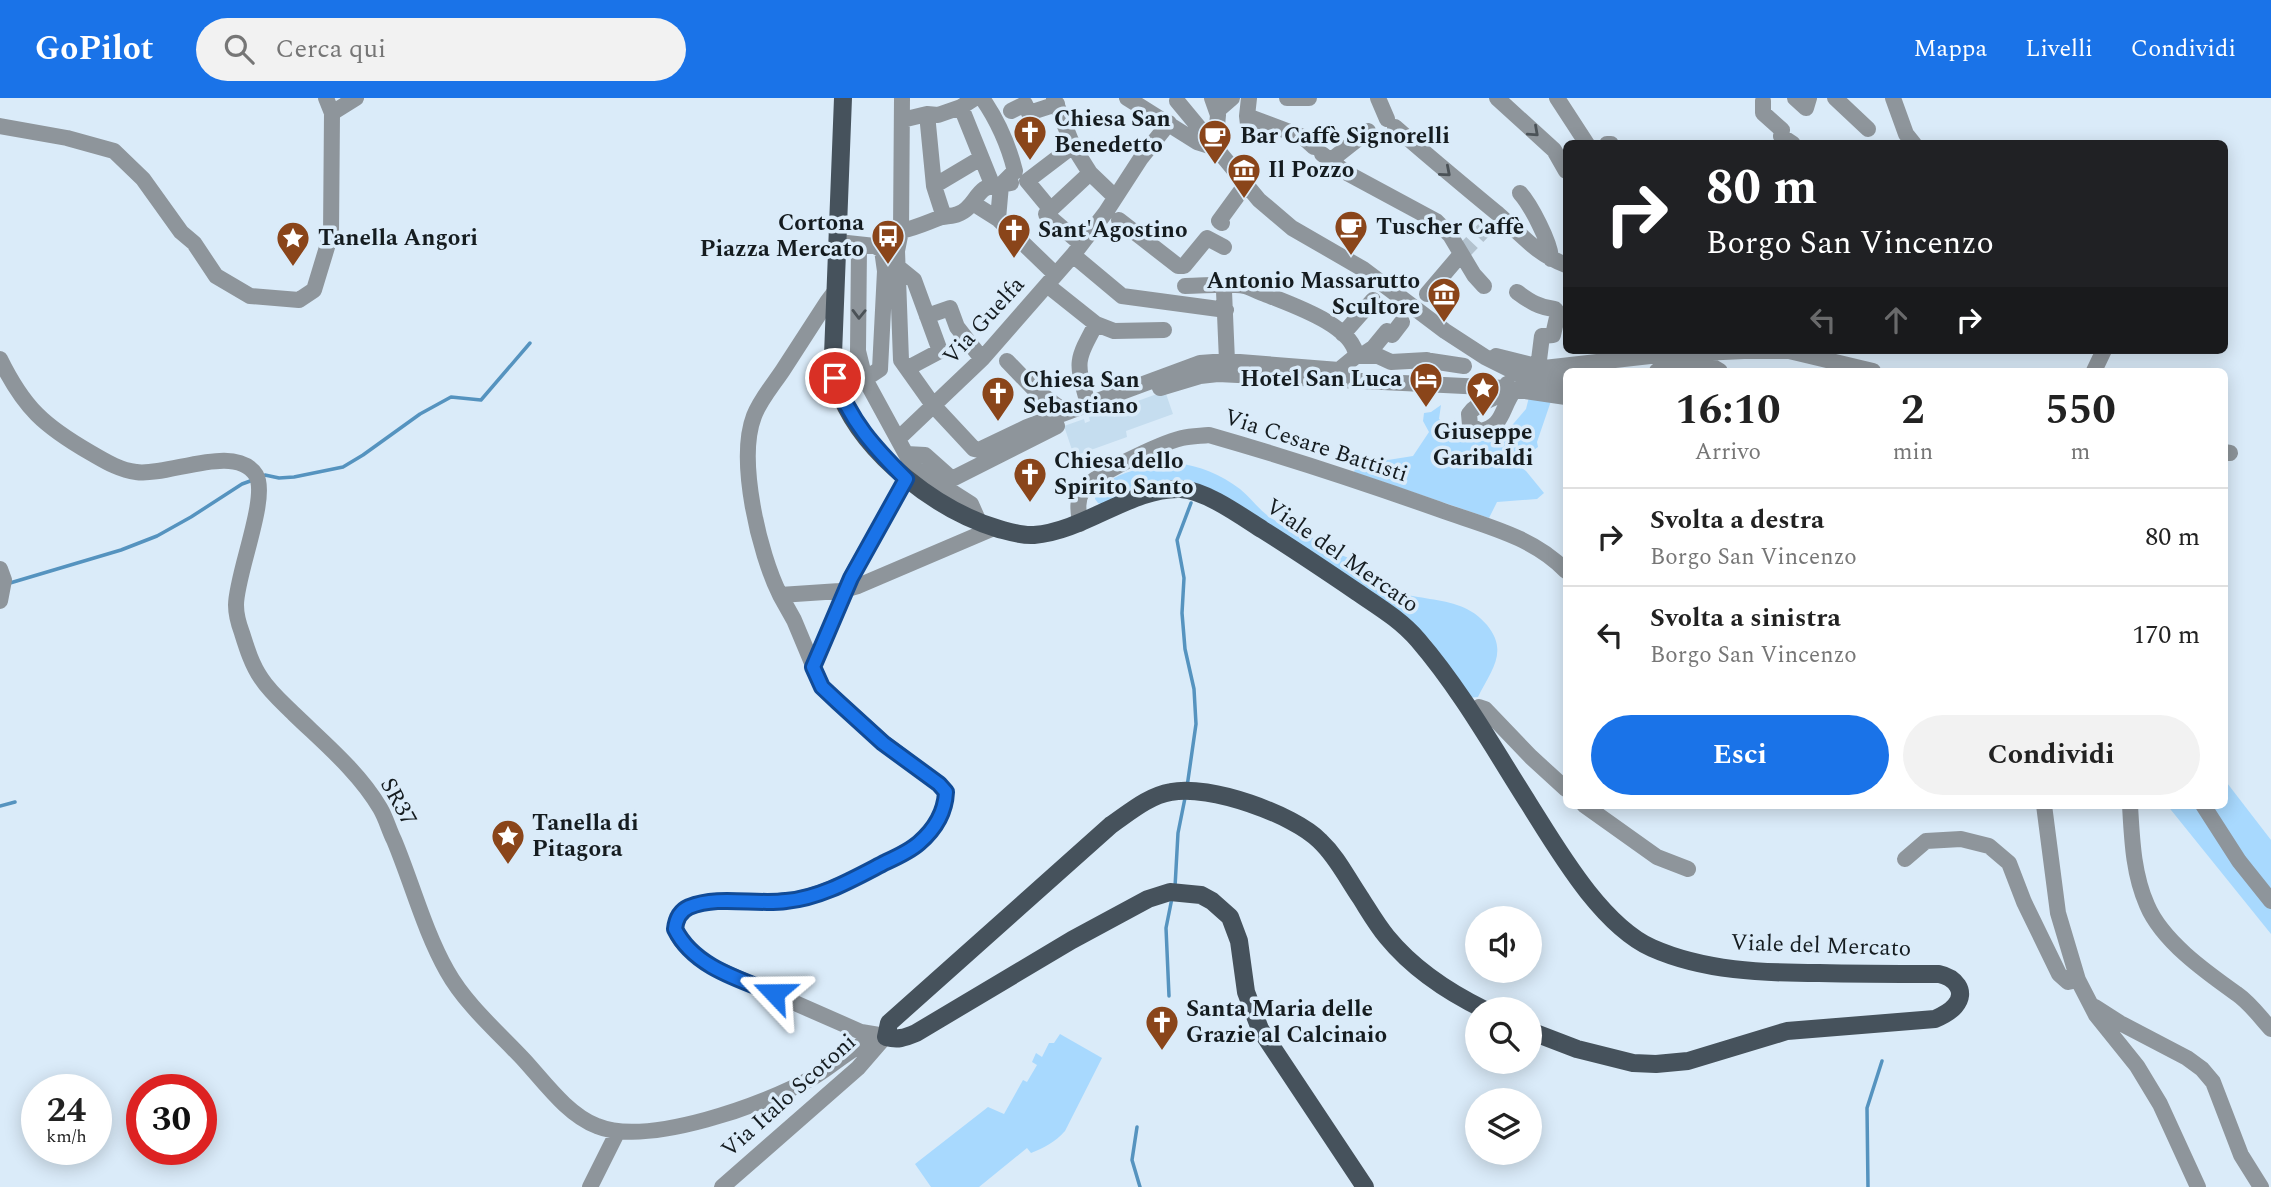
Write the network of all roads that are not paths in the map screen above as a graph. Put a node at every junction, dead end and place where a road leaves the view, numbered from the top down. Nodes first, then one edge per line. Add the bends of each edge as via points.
1 (356, 98) edge
2 (843, 98) edge
3 (902, 98) edge
4 (982, 98) edge
5 (1127, 98) edge
6 (1232, 98) edge
7 (1249, 98) edge
8 (1287, 98) edge
9 (1309, 98) edge
10 (1378, 98) edge
11 (1497, 98) edge
12 (1557, 98) edge
13 (1835, 98) edge
14 (1893, 98) edge
15 (1763, 99) edge
16 (1055, 101) edge
17 (968, 102) edge
18 (1177, 102) dead end
19 (1214, 104) edge
20 (329, 106) edge
21 (930, 109) edge
22 (1002, 116) junction
23 (1247, 116) junction
24 (1169, 123) junction
25 (0, 127) edge
26 (902, 128) junction
27 (1868, 129) dead end
28 (1368, 131) dead end
29 (1249, 134) dead end
30 (1584, 140) edge
31 (1784, 140) edge
32 (1911, 140) edge
33 (1073, 146) junction
34 (1215, 147) junction
35 (1322, 154) junction
36 (981, 158) junction
37 (1563, 166) edge
38 (1090, 173) junction
39 (1027, 181) junction
40 (997, 184) junction
41 (1246, 184) junction
42 (934, 186) junction
43 (1520, 193) dead end
44 (1115, 197) junction
45 (979, 207) dead end
46 (1051, 210) junction
47 (1111, 215) junction
48 (944, 217) junction
49 (998, 219) junction
50 (1222, 223) dead end
51 (901, 231) junction
52 (838, 242) junction
53 (859, 246) junction
54 (1224, 247) dead end
55 (1077, 249) junction
56 (1461, 254) junction
57 (1559, 262) edge
58 (898, 267) junction
59 (1051, 280) junction
60 (1221, 285) junction
61 (1185, 286) dead end
62 (1484, 286) dead end
63 (836, 290) junction
64 (1380, 291) junction
65 (1517, 292) dead end
66 (1414, 308) junction
67 (1226, 310) junction
68 (927, 316) junction
69 (1096, 324) junction
70 (1164, 330) dead end
71 (1343, 334) junction
72 (994, 354) junction
73 (1357, 354) junction
74 (1680, 354) edge
75 (1801, 354) edge
76 (1473, 356) junction
77 (0, 359) edge
78 (1227, 361) junction
79 (908, 368) junction
80 (1538, 368) junction
81 (1689, 368) edge
82 (1714, 368) edge
83 (1860, 368) edge
84 (1517, 374) junction
85 (865, 379) junction
86 (1563, 382) edge
87 (1516, 390) junction
88 (1563, 397) edge
89 (1088, 404) junction
90 (933, 405) junction
91 (1065, 412) junction
92 (902, 447) junction
93 (906, 479) junction
94 (1080, 524) junction
95 (986, 525) junction
96 (1563, 568) edge
97 (0, 569) edge
98 (846, 589) junction
99 (780, 595) junction
100 (0, 601) edge
101 (813, 667) junction
102 (1471, 712) junction
103 (1563, 786) edge
104 (1590, 809) edge
105 (2045, 809) edge
106 (2130, 809) edge
107 (2206, 809) edge
108 (1905, 859) dead end
109 (1688, 869) dead end
110 (2271, 901) edge
111 (2078, 980) junction
112 (1465, 1000) edge
113 (2091, 1005) junction
114 (2271, 1029) edge
115 (1542, 1036) edge
116 (886, 1037) junction
117 (617, 1133) junction
118 (590, 1187) edge
119 (722, 1187) edge
120 (1365, 1187) edge
121 (2198, 1187) edge
122 (2261, 1187) edge

1 - 20 street
2 - 52 main road, Viale del Mercato
3 - 26 street
4 - 22 street
5 - 24 street
6 - 19 street
7 - 23 street
8 - 9 street
10 -> 57 street via 1391,123 1523,239
11 -> 37 street via 1554,150
12 - 30 street
13 - 27 street
14 - 32 street
15 - 31 street via 1763,113 1782,130
16 - 22 street via 1029,113 1025,104
16 - 33 street
17 - 21 street via 938,115
17 - 36 street
18 - 34 street
19 - 34 street via 1219,115
20 - 25 street via 331,233 314,290 299,300 250,296 216,276 143,179 114,151
21 - 26 street
21 - 42 street
22 - 40 street via 1015,170
23 - 29 street
23 - 35 street via 1304,138
24 - 34 street
24 - 44 street, Via Guelfa
26 - 51 street
28 - 35 street
33 - 38 street
33 - 39 street
34 - 41 street
35 - 56 street via 1436,221
36 - 40 street
36 - 42 street
38 - 44 street
38 - 46 street
39 - 40 street
39 - 46 street
40 - 48 street via 978,192 957,215
40 - 49 street
41 - 50 street via 1219,221
41 - 64 street via 1292,228 1363,269
42 - 48 street
43 - 57 street
44 - 47 street, Via Guelfa
45 - 49 street
46 - 55 street via 1046,214
47 - 54 street via 1178,266 1184,266 1207,238
47 - 55 street, Via Guelfa
48 - 51 street
49 - 59 street
51 - 58 street
52 - 53 street
52 - 63 main road, Viale del Mercato
53 -> 85 street via 858,351
53 - 85 street via 883,250 885,271 880,369
55 - 59 street, Via Guelfa
55 - 67 street via 1122,296
56 - 62 street
56 - 66 street
58 - 68 street via 913,276
58 - 79 street via 901,360
59 - 69 street
59 - 72 street, Via Guelfa
60 - 61 street
60 - 67 street
60 - 71 street via 1243,286 1285,301
63 - 93 main road, Viale del Mercato via 835,378 841,398 856,424
63 - 99 street via 758,408 750,429 747,448 754,517
64 - 66 street
64 - 71 street
65 - 80 street via 1558,313 1553,335 1542,336
66 - 73 street via 1392,335 1387,331 1373,348
66 - 76 street
67 - 78 street
68 - 72 street via 950,308 957,327
68 - 79 street via 940,351
69 - 70 street via 1114,331
69 - 89 street via 1079,357
71 - 73 street
72 - 90 street, Via Guelfa
72 - 91 street
73 - 76 street via 1391,362
73 - 78 street via 1339,370
74 - 80 street
75 - 83 street
76 - 80 street via 1494,355
76 - 84 street
77 - 117 street, SR37 via 29,409 51,429 116,467 150,473 237,461 250,468 260,498 240,572 236,607 262,680 381,808 430,935 460,991 552,1091 595,1126
78 - 89 street via 1200,363
79 - 90 street
81 - 82 street
84 - 86 street
84 - 87 street
85 - 92 street
87 - 88 street
87 - 92 street via 1218,374 1166,386 1048,430 952,479 925,455
89 - 91 street
90 - 91 street via 979,450
90 - 92 street, Via Guelfa
92 - 95 street via 913,467 971,504
93 - 95 main road, Viale del Mercato
93 - 98 street
94 - 95 main road, Viale del Mercato via 1022,536
94 - 96 street, Via Cesare Battisti via 1079,500 1090,483 1148,450 1181,438 1209,435 1507,534 1548,554
94 - 102 main road, Viale del Mercato via 1157,491 1185,489 1208,498 1394,617 1419,640
95 - 98 street
97 - 100 street via 4,580
98 - 99 street
98 - 101 street
99 - 101 street
101 - 116 street via 822,687 946,792 937,823 917,845 816,895 687,908 675,929 687,947 713,967 861,1032
102 - 103 street via 1485,709
102 - 115 main road, Viale del Mercato via 1587,890 1630,936 1649,947 1744,971 1939,974 1950,976 1961,993 1956,1006 1935,1019 1787,1031 1672,1063 1633,1063
104 - 109 street via 1657,857
105 - 111 street via 2058,914
106 - 114 street via 2133,855 2154,919 2182,952 2239,995
107 - 110 street
108 - 111 street via 1926,841 1961,839 1989,846 2008,863 2059,974 2068,982
111 - 113 street
112 - 116 main road via 1411,963 1387,937 1317,838 1232,797 1185,790 1143,802 1111,825 889,1023
113 - 121 street via 2154,1094
113 - 122 street via 2202,1069 2213,1082 2241,1155
116 - 117 street, SR37 via 859,1046 812,1078 739,1109 664,1129
116 - 119 street, Via Italo Scotoni via 858,1068
116 - 120 main road via 902,1039 916,1033 1148,899 1170,892 1200,895 1236,927 1246,992 1257,1022
117 - 118 street

